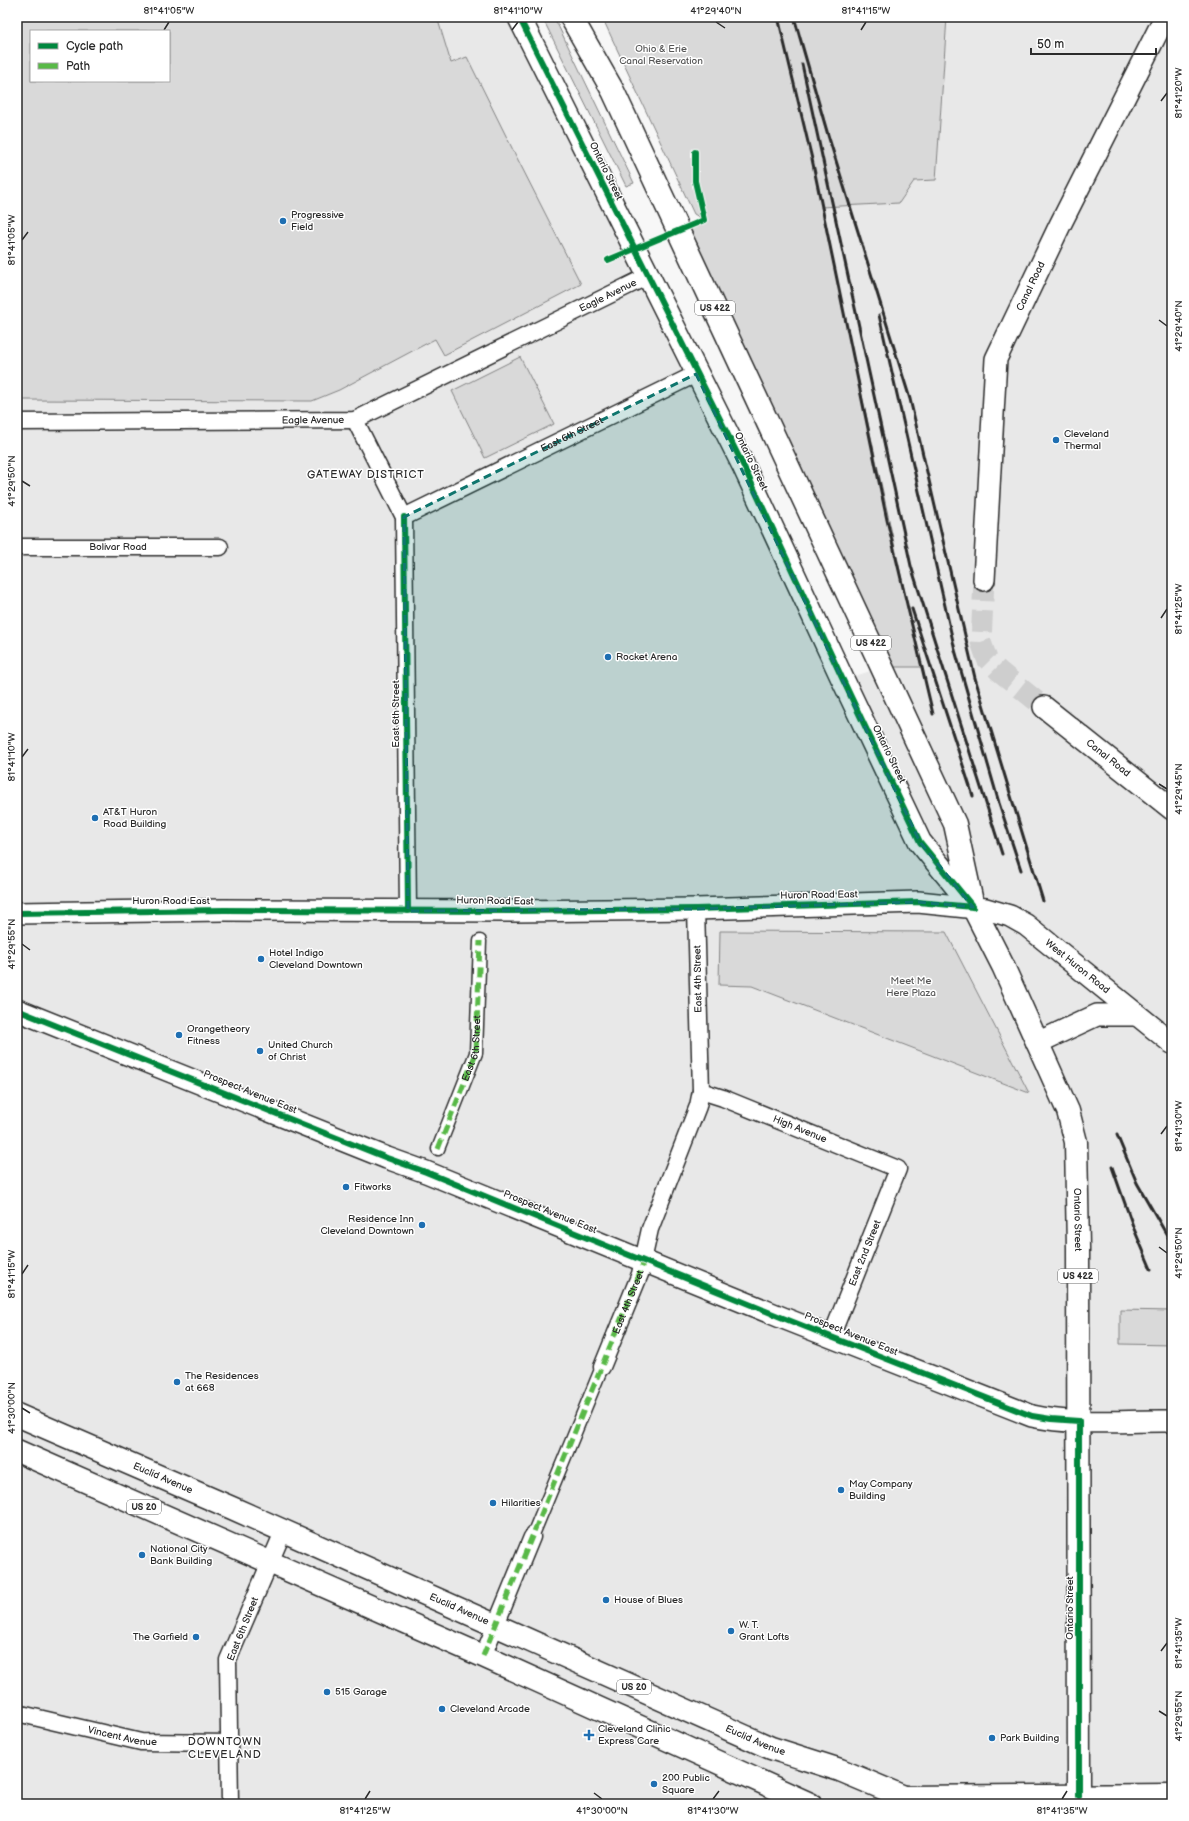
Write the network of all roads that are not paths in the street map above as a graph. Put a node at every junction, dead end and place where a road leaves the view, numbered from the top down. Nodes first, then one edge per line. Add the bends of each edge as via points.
1 (519, 17) edge
2 (571, 17) edge
3 (589, 17) edge
4 (1166, 17) edge
5 (613, 91) junction
6 (648, 276) junction
7 (696, 374) junction
8 (355, 420) junction
9 (17, 422) edge
10 (404, 517) junction
11 (17, 547) edge
12 (220, 547) dead end
13 (984, 580) tunnel mouth
14 (1044, 707) tunnel mouth
15 (1172, 809) edge
16 (973, 907) junction
17 (696, 909) junction
18 (408, 911) junction
19 (17, 913) edge
20 (480, 941) dead end
21 (17, 1010) edge
22 (1137, 1015) junction
23 (1037, 1043) junction
24 (1172, 1044) edge
25 (701, 1090) junction
26 (438, 1149) dead end
27 (898, 1169) joint
28 (644, 1261) junction
29 (831, 1337) junction
30 (602, 1367) joint
31 (17, 1415) edge
32 (1079, 1421) junction
33 (1172, 1421) edge
34 (17, 1451) edge
35 (283, 1532) junction
36 (532, 1537) joint
37 (270, 1562) junction
38 (496, 1626) junction
39 (483, 1656) junction
40 (17, 1713) edge
41 (229, 1743) junction
42 (1172, 1795) edge
43 (1079, 1796) junction
44 (897, 1800) edge
45 (230, 1804) edge
46 (810, 1804) edge

1 - 6 main road, Ontario Street / US 422
2 - 5 main road, Ontario Street / US 422
3 - 5 main road
4 - 13 street, Canal Road via 1060,224 996,359
5 - 16 main road, Ontario Street / US 422 via 955,824
6 - 7 main road, Ontario Street / US 422
6 - 8 street, Eagle Avenue
7 - 10 street, East 6th Street
7 - 16 main road, Ontario Street / US 422 via 744,467 920,842
8 - 9 street, Eagle Avenue
8 - 10 street, East 6th Street
10 - 18 street, East 6th Street
11 - 12 street, Bolivar Road
14 - 15 street, Canal Road
16 - 17 street, Huron Road East via 918,902
16 - 22 street, West Huron Road via 1000,913 1026,926
16 - 23 main road, Ontario Street / US 422 via 1003,966
17 - 18 street, Huron Road East
17 - 25 street, East 4th Street
18 - 19 street, Huron Road East
20 - 26 street, East 6th Street via 476,1053
21 - 28 street, Prospect Avenue East
22 - 23 street via 1097,1014
22 - 24 street, West Huron Road
23 - 32 main road, Ontario Street / US 422 via 1068,1111 1076,1142
25 - 27 street, High Avenue
25 - 28 street, East 4th Street via 698,1106 650,1228
27 - 29 street, East 2nd Street
28 - 29 street, Prospect Avenue East
28 - 30 street, East 4th Street
29 - 32 street, Prospect Avenue East via 1032,1416
30 - 36 street, East 4th Street
31 - 35 main road, Euclid Avenue / US 20
32 - 33 street, Prospect Avenue East
32 - 43 main road, Ontario Street / US 422
34 - 37 main road, US 20
35 - 37 street, East 6th Street
35 - 38 main road, Euclid Avenue / US 20
36 - 38 street, East 4th Street
37 - 39 main road, US 20
37 - 41 street, East 6th Street via 228,1660
38 - 39 street, East 4th Street
38 - 44 main road, Euclid Avenue / US 20 via 771,1748 840,1770
39 - 46 main road, US 20
40 - 41 street, Vincent Avenue via 141,1742
41 - 45 street, East 6th Street
42 - 43 main road
43 - 44 main road

